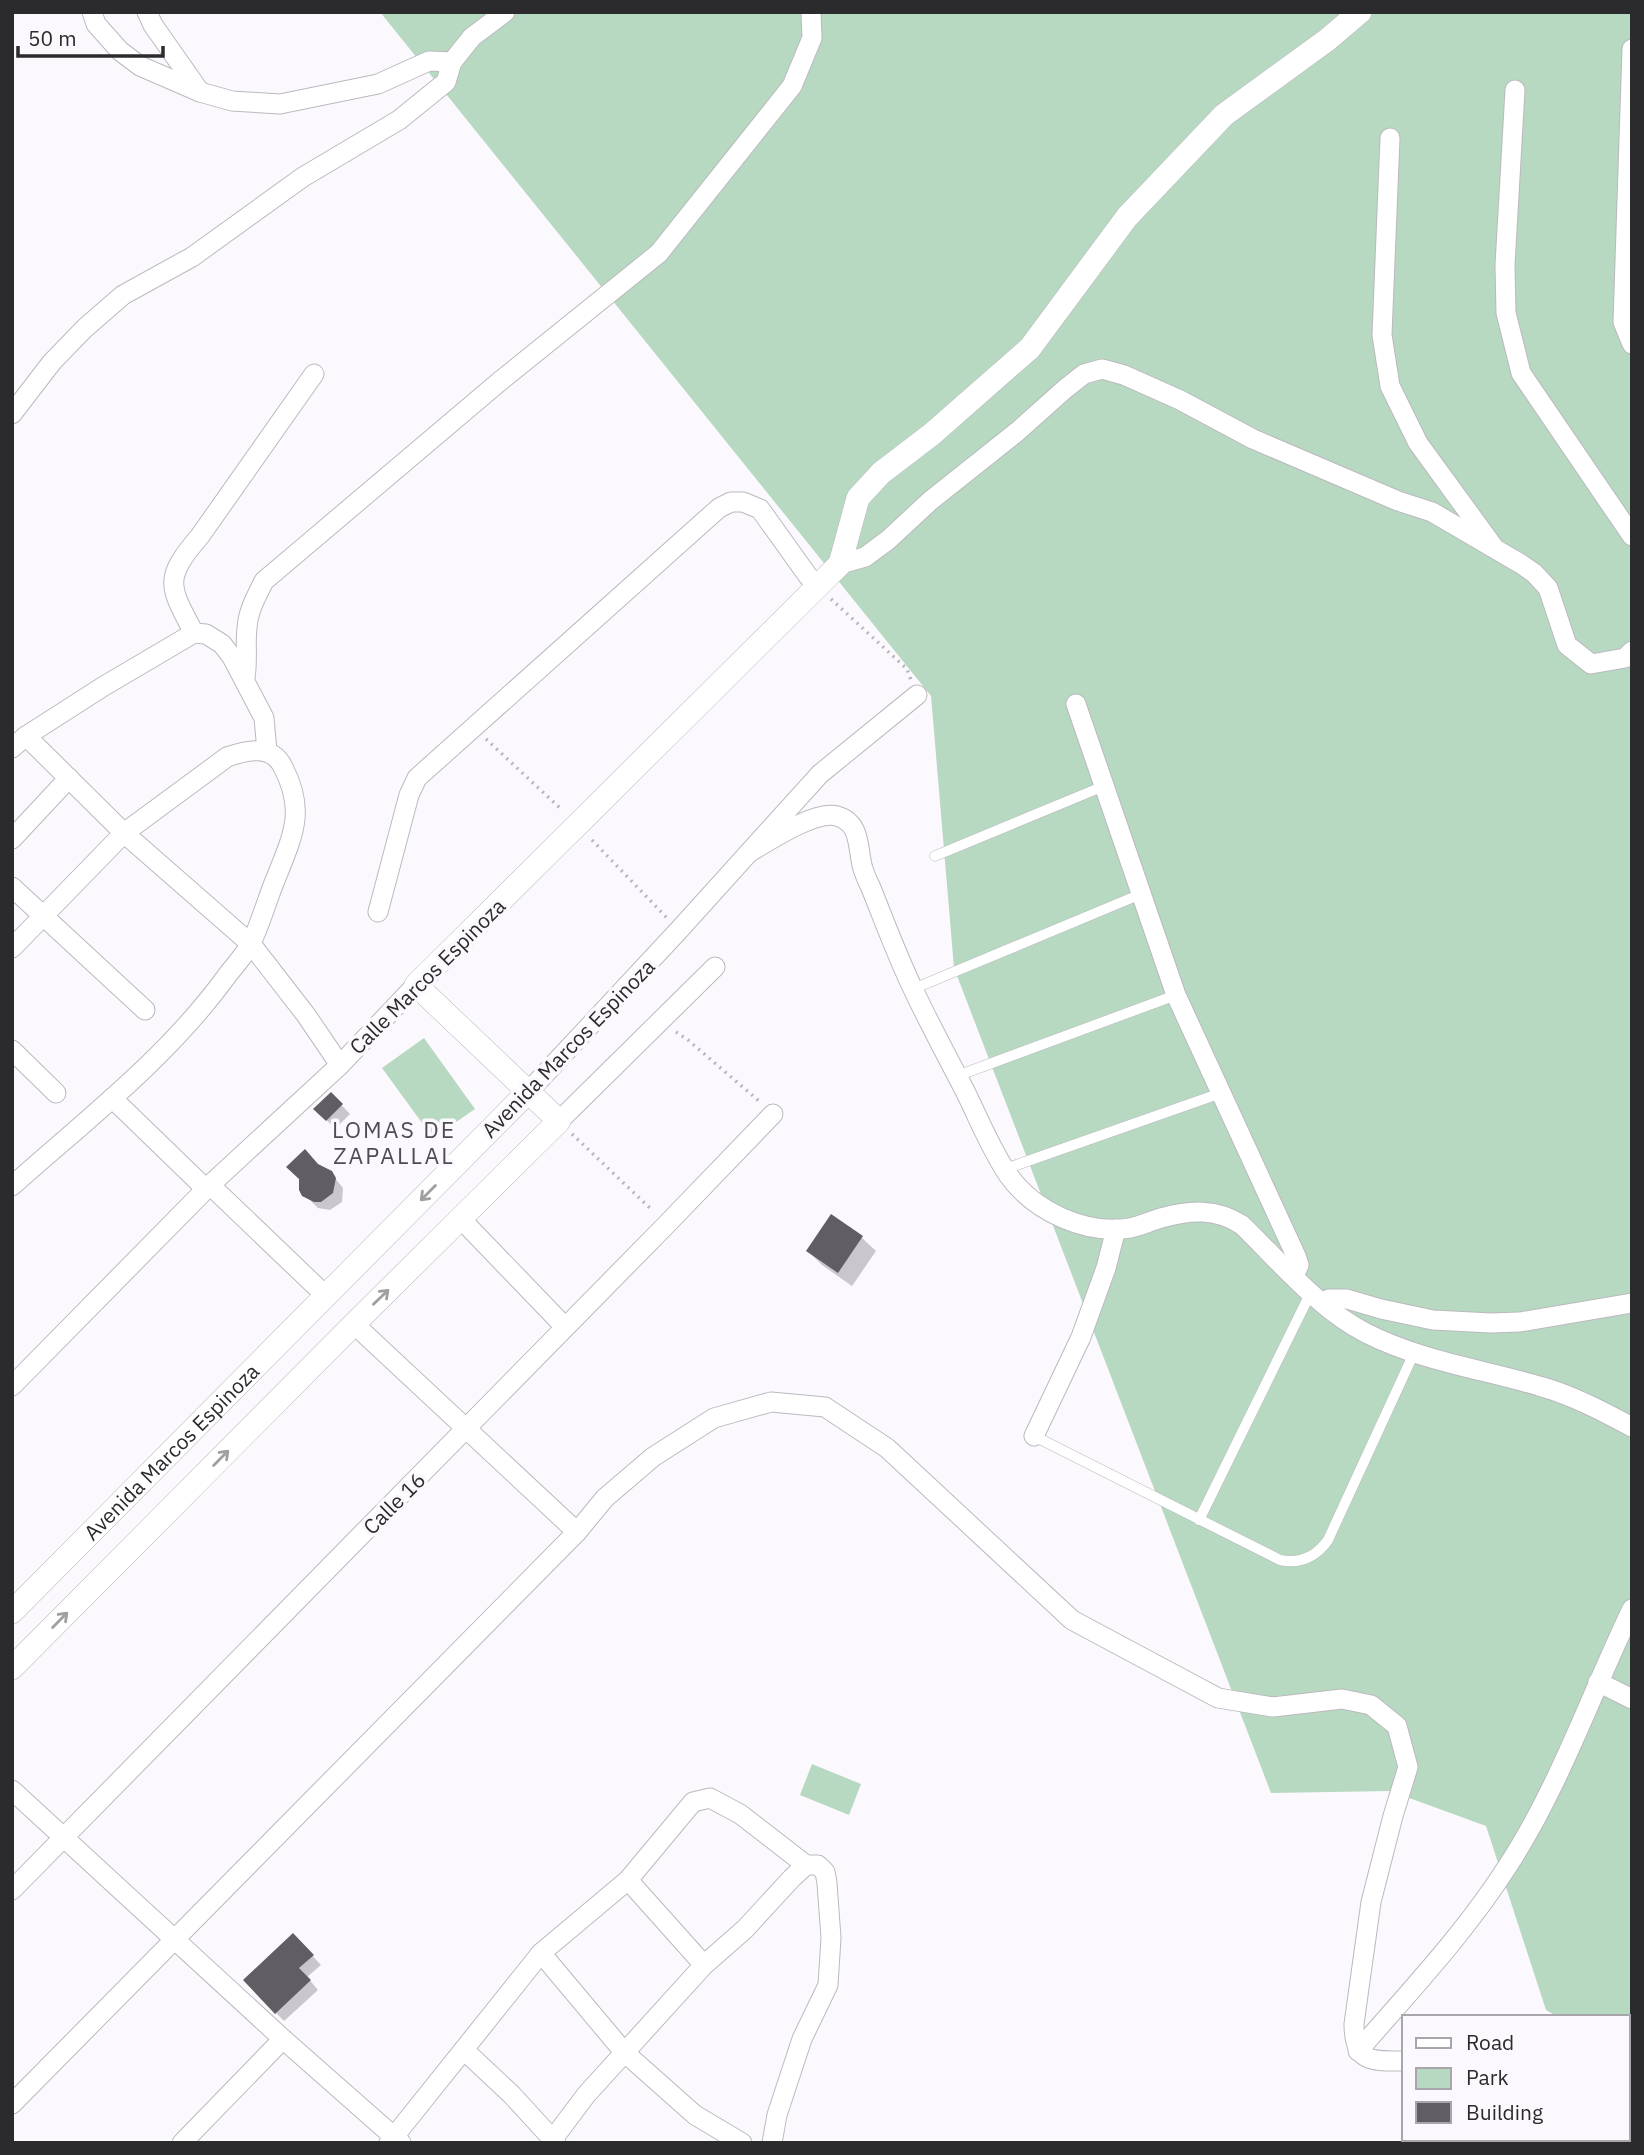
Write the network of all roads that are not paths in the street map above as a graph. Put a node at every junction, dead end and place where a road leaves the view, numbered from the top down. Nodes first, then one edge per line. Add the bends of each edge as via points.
1 (92, 12) edge
2 (147, 12) edge
3 (505, 12) edge
4 (811, 12) edge
5 (1360, 12) edge
6 (1632, 49) edge
7 (452, 62) junction
8 (1516, 90) dead end
9 (200, 92) junction
10 (1390, 138) dead end
11 (1632, 344) edge
12 (314, 374) dead end
13 (12, 414) edge
14 (1632, 536) edge
15 (1496, 550) junction
16 (840, 564) junction
17 (818, 586) junction
18 (194, 633) junction
19 (1632, 651) edge
20 (245, 678) junction
21 (917, 695) road end
22 (1076, 704) dead end
23 (19, 742) edge
24 (267, 751) junction
25 (69, 778) junction
26 (1104, 786) junction
27 (124, 832) junction
28 (12, 839) edge
29 (750, 852) junction
30 (935, 856) dead end
31 (12, 887) edge
32 (1141, 894) junction
33 (378, 912) dead end
34 (44, 916) junction
35 (251, 944) junction
36 (12, 948) edge
37 (715, 967) dead end
38 (416, 985) junction
39 (913, 989) junction
40 (1175, 995) junction
41 (145, 1010) dead end
42 (12, 1050) edge
43 (340, 1065) junction
44 (957, 1076) junction
45 (528, 1092) junction
46 (56, 1093) dead end
47 (1221, 1093) junction
48 (112, 1098) junction
49 (773, 1114) road end
50 (559, 1121) junction
51 (1005, 1169) junction
52 (12, 1186) edge
53 (208, 1187) junction
54 (461, 1219) junction
55 (1116, 1229) junction
56 (1294, 1276) junction
57 (326, 1296) junction
58 (1317, 1297) junction
59 (1632, 1303) edge
60 (354, 1324) junction
61 (565, 1327) junction
62 (1414, 1353) junction
63 (12, 1386) edge
64 (1632, 1427) edge
65 (466, 1429) junction
66 (1034, 1436) joint
67 (1199, 1520) junction
68 (577, 1532) junction
69 (1632, 1609) edge
70 (12, 1612) edge
71 (12, 1668) edge
72 (1598, 1682) junction
73 (1632, 1699) edge
74 (12, 1790) edge
75 (65, 1836) junction
76 (806, 1865) junction
77 (628, 1880) junction
78 (12, 1890) edge
79 (176, 1939) junction
80 (541, 1953) junction
81 (704, 1965) junction
82 (283, 2039) junction
83 (464, 2050) junction
84 (1358, 2051) junction
85 (624, 2052) junction
86 (1402, 2061) edge
87 (12, 2104) edge
88 (395, 2141) edge
89 (553, 2141) edge
90 (182, 2143) edge
91 (742, 2143) edge
92 (772, 2143) edge

1 - 9 street via 96,24 140,66
2 - 9 street
3 - 7 street via 472,37
4 - 20 street via 812,38 792,86 659,253 264,581 251,605 246,629
5 - 16 street via 1224,115 1127,217 1030,348 881,472 858,498
6 - 11 street via 1623,322
7 - 9 street via 429,61 378,84 280,104 232,101
7 - 13 street via 446,82 399,120 303,177 192,257 123,295 52,362
8 - 14 street via 1505,265 1506,313 1521,373
10 - 15 street via 1382,335 1390,386 1418,443
12 - 18 street via 181,559 173,578 174,596
15 - 16 street via 1432,512 1253,439 1180,400 1102,369 1084,374 1065,389 888,540 865,557
15 - 19 street via 1534,573 1548,588 1567,645 1591,664 1625,658
16 - 17 street, Calle Marcos Espinoza
17 - 33 street via 760,509 743,502 719,508 417,778
17 - 38 street, Calle Marcos Espinoza
18 - 20 street via 222,644
18 - 23 street
20 - 24 street via 264,718
21 - 29 street, Avenida Marcos Espinoza via 820,774
22 - 26 street
23 - 25 street
24 - 27 street via 227,757
24 - 35 street via 280,759 290,779 296,814
25 - 27 street
25 - 28 street
26 - 30 lane
26 - 32 street
27 - 34 street
27 - 35 street
29 - 39 street via 820,816 848,821 857,832 863,869
29 - 45 street, Avenida Marcos Espinoza
31 - 34 street
32 - 39 lane
32 - 40 street
34 - 36 street
34 - 41 street
35 - 43 street
35 - 48 street via 176,1038
37 - 50 street, Avenida Marcos Espinoza
38 - 43 street, Calle Marcos Espinoza
38 - 45 street
39 - 44 street
40 - 44 lane
40 - 47 street
42 - 46 street
43 - 53 street, Calle Marcos Espinoza
44 - 51 street
45 - 50 street
45 -> 57 street, Avenida Marcos Espinoza
47 - 51 lane
47 - 56 street via 1296,1256 1299,1265
48 - 52 street
48 - 53 street
49 - 61 street, Calle 16
50 - 54 street, Avenida Marcos Espinoza
51 - 55 street via 1021,1190 1044,1208 1084,1225
53 - 57 street
53 - 63 street, Calle Marcos Espinoza
60 -> 54 street, Avenida Marcos Espinoza
54 - 61 street
55 - 56 street via 1192,1211 1215,1212 1242,1226
55 - 66 street via 1081,1337
56 - 58 street
57 - 70 street, Avenida Marcos Espinoza
58 - 59 street via 1347,1299 1423,1318 1491,1323
58 - 62 street via 1365,1332
58 - 67 lane
60 - 65 street
71 -> 60 street, Avenida Marcos Espinoza
61 - 65 street, Calle 16
62 - 64 street via 1541,1386
62 - 67 lane via 1328,1540 1314,1555 1279,1560
65 - 68 street
65 - 75 street, Calle 16
66 - 67 lane
68 - 79 street
68 - 84 street via 605,1498 653,1457 714,1418 771,1402 825,1407 887,1448 1072,1620 1218,1698 1273,1707 1342,1699 1371,1705 1397,1726 1408,1767 1371,1902 1354,2024
69 - 72 street
72 - 73 street
72 - 84 street via 1550,1790 1510,1863 1468,1922
74 - 75 street
75 - 78 street, Calle 16
75 - 79 street
76 - 77 street via 740,1814 710,1798 692,1802
76 - 81 street via 746,1929
76 - 92 street via 818,1865 825,1872 831,1938 828,1985 799,2050
77 - 80 street
77 - 81 street
79 - 82 street
79 - 87 street
80 - 83 street
80 - 85 street
81 - 85 street
82 - 88 street
82 - 90 street
83 - 88 street
83 - 89 street
84 - 86 street via 1373,2061
85 - 89 street
85 - 91 street via 695,2115

